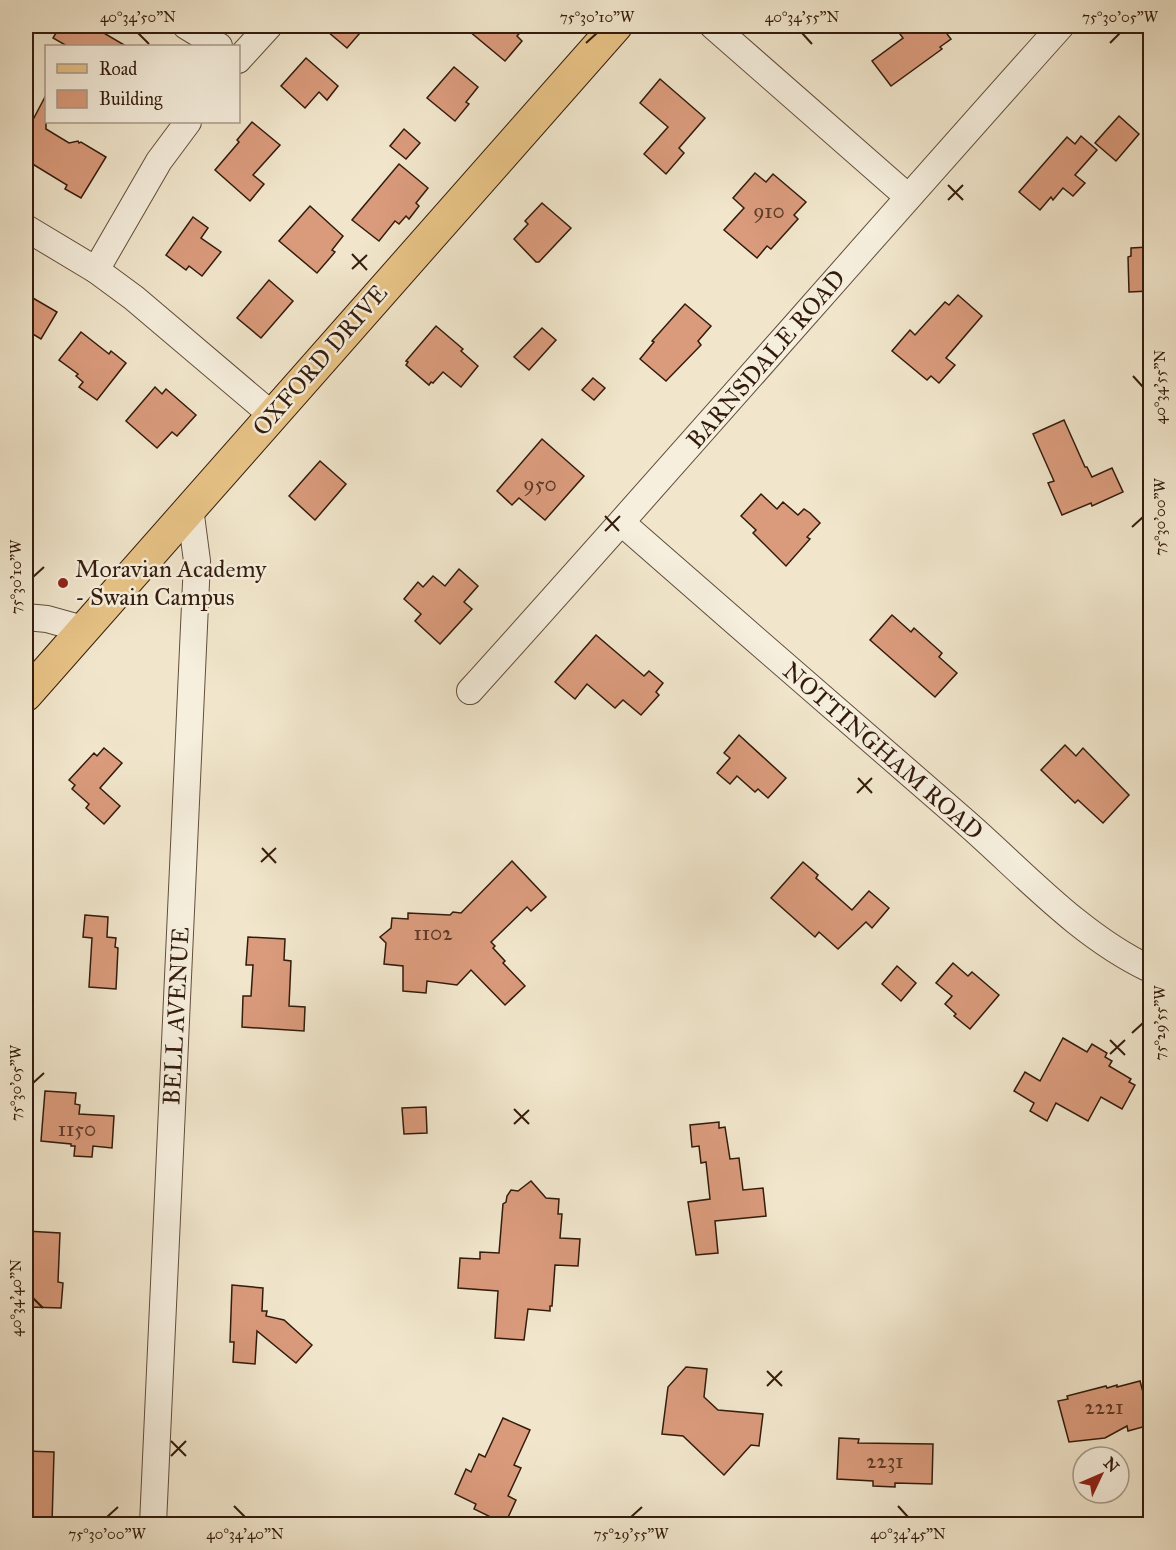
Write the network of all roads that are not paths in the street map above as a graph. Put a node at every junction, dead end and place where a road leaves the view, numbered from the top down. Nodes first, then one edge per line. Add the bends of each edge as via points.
1 (186, 26) edge
2 (269, 26) edge
3 (616, 26) edge
4 (712, 26) edge
5 (1061, 26) edge
6 (217, 45) edge
7 (240, 58) edge
8 (187, 123) edge
9 (908, 197) junction
10 (26, 228) edge
11 (96, 270) junction
12 (272, 415) junction
13 (190, 508) junction
14 (622, 523) junction
15 (26, 617) edge
16 (84, 629) junction
17 (470, 692) dead end
18 (26, 695) edge
19 (1150, 969) edge
20 (153, 1524) edge

1 - 6 street
2 - 7 street
3 - 12 main road, OXFORD DRIVE
4 - 9 street
5 - 9 street, BARNSDALE ROAD
8 - 11 street via 159,160
9 - 14 street, BARNSDALE ROAD
10 - 11 street
11 - 12 street via 135,298
12 - 13 main road, OXFORD DRIVE
13 - 16 main road, OXFORD DRIVE
13 - 20 street, BELL AVENUE via 197,561
14 - 17 street, BARNSDALE ROAD
14 - 19 street, NOTTINGHAM ROAD via 1072,918 1106,944
15 - 16 street
16 - 18 main road, OXFORD DRIVE

